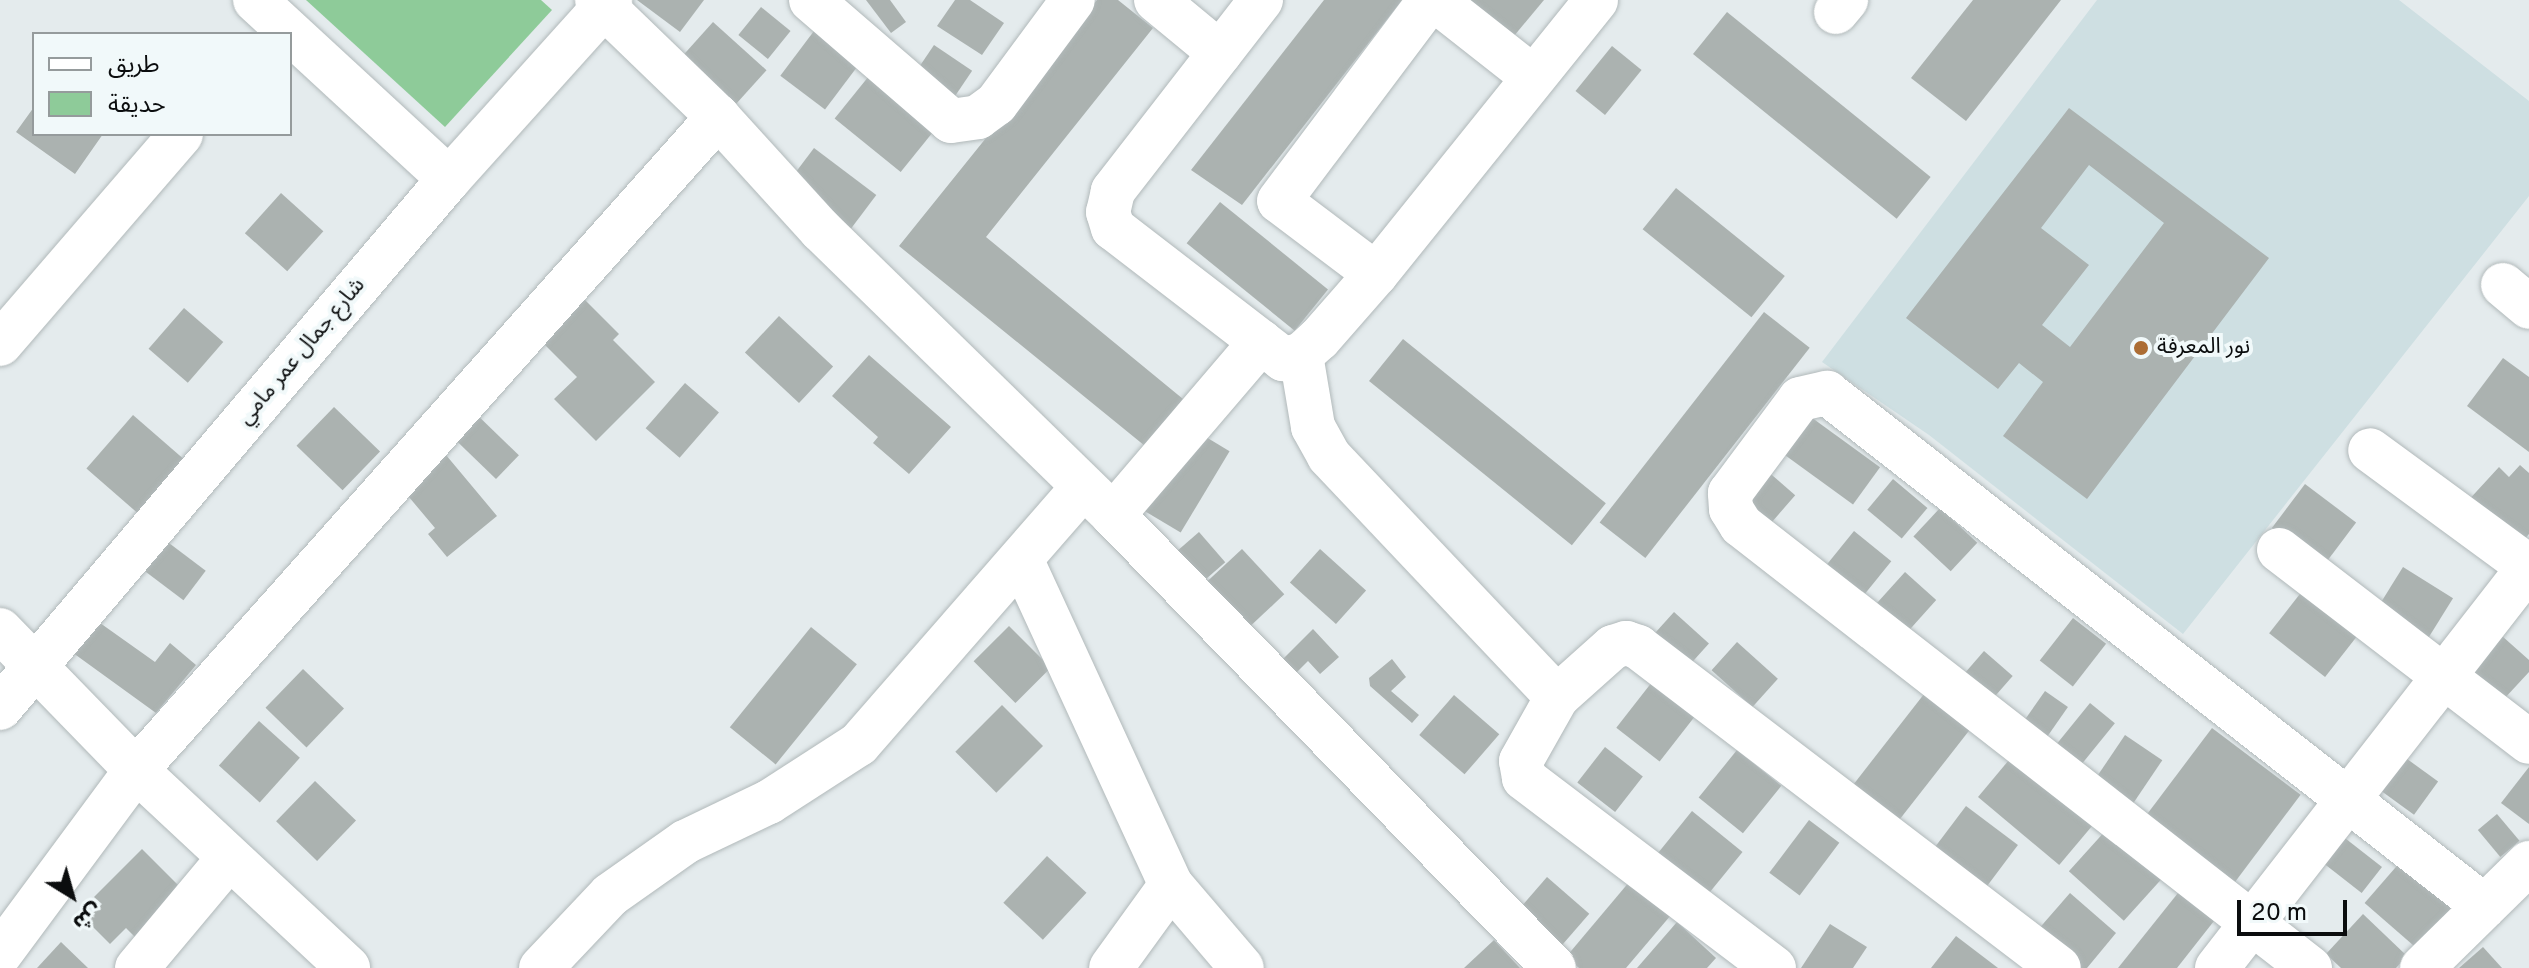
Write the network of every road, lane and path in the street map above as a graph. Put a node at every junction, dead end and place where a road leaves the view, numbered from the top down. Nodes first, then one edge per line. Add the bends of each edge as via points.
1 (811, 0) edge
2 (1073, 0) edge
3 (1156, 0) edge
4 (1261, 0) edge
5 (1432, 0) edge
6 (1596, 0) edge
7 (604, 2) edge
8 (267, 18) edge
9 (283, 32) edge
10 (292, 40) edge
11 (1220, 53) junction
12 (1533, 77) junction
13 (718, 117) junction
14 (179, 136) edge
15 (449, 179) junction
16 (1376, 274) junction
17 (0, 344) edge
18 (1281, 349) junction
19 (2370, 450) dead end
20 (1098, 501) junction
21 (2279, 550) dead end
22 (1021, 559) junction
23 (0, 630) edge
24 (34, 668) junction
25 (2443, 675) junction
26 (1557, 697) junction
27 (0, 708) edge
28 (2529, 742) edge
29 (136, 770) junction
30 (2344, 801) junction
31 (228, 859) junction
32 (2529, 863) edge
33 (1171, 885) junction
34 (2484, 906) junction
35 (2252, 925) junction
36 (0, 954) edge
37 (342, 966) edge
38 (137, 968) edge
39 (541, 968) edge
40 (1111, 968) edge
41 (1242, 968) edge
42 (1554, 968) edge
43 (1774, 968) edge
44 (2059, 968) edge
45 (2217, 968) edge
46 (2310, 968) edge
47 (2422, 968) edge

1 - 2 street via 951,121 978,117 996,104
3 - 11 street
4 - 11 street
5 - 12 street
5 - 16 street via 1279,201
6 - 12 street
7 - 13 street
7 - 15 street, شارع جمال عمر مامي
8 - 9 street
10 - 15 street
11 - 18 street via 1113,191 1108,212 1113,228
12 - 16 street
13 - 20 street via 821,230
13 - 29 street
14 - 17 street
15 - 24 street, شارع جمال عمر مامي
16 - 18 street
18 - 20 street
18 - 26 street via 1329,456
19 - 25 street via 2529,567
20 - 22 street
20 - 42 street
21 - 25 street
22 - 33 street
22 - 39 street via 859,744 769,802 685,842 610,895
23 - 24 street
24 - 27 street, شارع جمال عمر مامي
24 - 29 street
25 - 28 street
25 - 30 street
26 - 43 street via 1521,761 1524,778
26 - 44 street via 1613,647 1638,647
29 - 31 street
29 - 36 street
30 - 34 street
30 - 35 street
30 - 35 street via 1827,393 1800,399 1730,493 1731,509 1741,525
31 - 37 street
31 - 38 street
32 - 34 street
33 - 40 street
33 - 41 street
34 - 47 street
35 - 45 street
35 - 46 street

